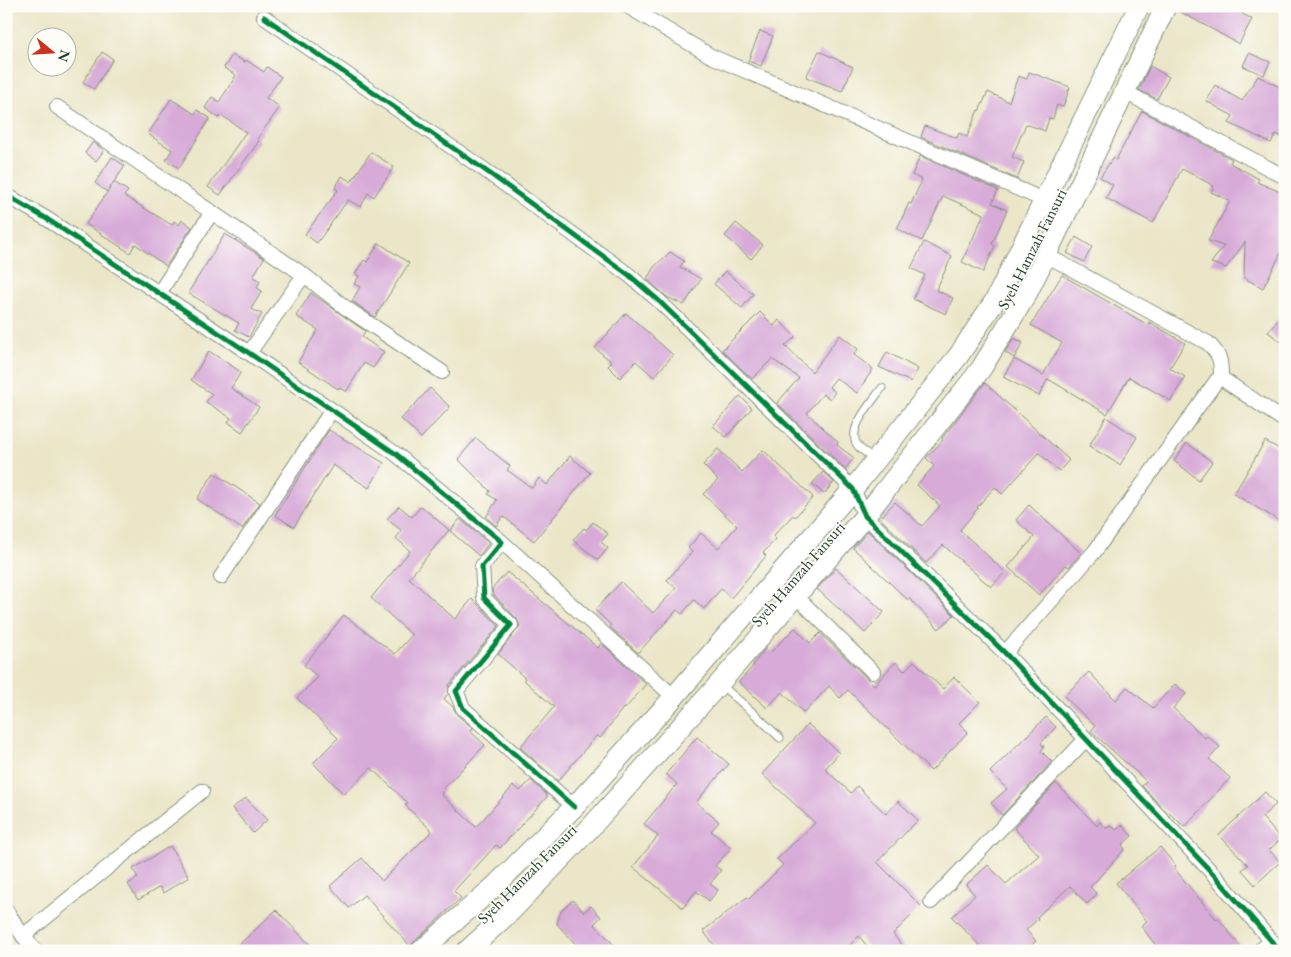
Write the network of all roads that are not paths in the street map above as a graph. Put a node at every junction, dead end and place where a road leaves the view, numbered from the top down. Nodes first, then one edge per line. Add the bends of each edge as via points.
1 (627, 6) edge
2 (1139, 6) edge
3 (1166, 6) edge
4 (264, 16) dead end
5 (1125, 92) junction
6 (57, 107) dead end
7 (1285, 177) edge
8 (6, 195) edge
9 (1044, 200) junction
10 (212, 212) junction
11 (1065, 214) junction
12 (1046, 255) junction
13 (304, 275) junction
14 (159, 293) junction
15 (249, 353) junction
16 (442, 372) dead end
17 (1221, 378) junction
18 (882, 388) dead end
19 (332, 410) junction
20 (1285, 421) edge
21 (877, 460) junction
22 (853, 489) junction
23 (865, 516) junction
24 (502, 542) junction
25 (221, 577) dead end
26 (796, 596) junction
27 (1005, 653) junction
28 (873, 672) dead end
29 (719, 684) junction
30 (674, 697) junction
31 (780, 738) dead end
32 (1086, 739) junction
33 (202, 791) dead end
34 (574, 807) junction
35 (931, 902) dead end
36 (6, 910) edge
37 (23, 936) junction
38 (1276, 946) edge
39 (36, 951) edge
40 (421, 951) edge
41 (467, 951) edge
42 (1259, 951) edge

1 - 9 street via 711,56
2 - 9 main road, Syeh Hamzah Fansuri
3 - 5 main road, Syeh Hamzah Fansuri
4 - 22 street via 629,275
5 - 7 street
5 - 11 main road, Syeh Hamzah Fansuri
6 - 10 street
8 - 14 street
9 - 11 street
9 - 21 main road, Syeh Hamzah Fansuri via 996,300 959,355
10 - 13 street
10 - 14 street
11 - 12 main road, Syeh Hamzah Fansuri
12 - 17 street via 1208,343 1218,352
12 - 23 main road, Syeh Hamzah Fansuri via 981,369
13 - 15 street
13 - 16 street via 346,308
14 - 15 street
15 - 19 street
17 - 20 street
17 - 27 street via 1095,551
18 - 21 lane via 855,426 854,438 858,446
19 - 24 street via 396,454
19 - 25 street
21 - 22 main road, Syeh Hamzah Fansuri
22 - 23 street
22 - 30 main road, Syeh Hamzah Fansuri
23 - 26 main road, Syeh Hamzah Fansuri
23 - 27 street
24 - 30 street
24 - 34 street via 482,566 484,598 512,625 456,691 463,708
26 - 28 street
26 - 29 main road, Syeh Hamzah Fansuri
27 - 32 street
29 - 31 lane
29 - 41 main road, Syeh Hamzah Fansuri via 562,858
30 - 34 main road, Syeh Hamzah Fansuri
32 - 35 street
32 - 38 street via 1217,878
33 - 37 street
34 - 40 main road, Syeh Hamzah Fansuri via 495,886
36 - 37 street
37 - 39 street
38 - 42 street

